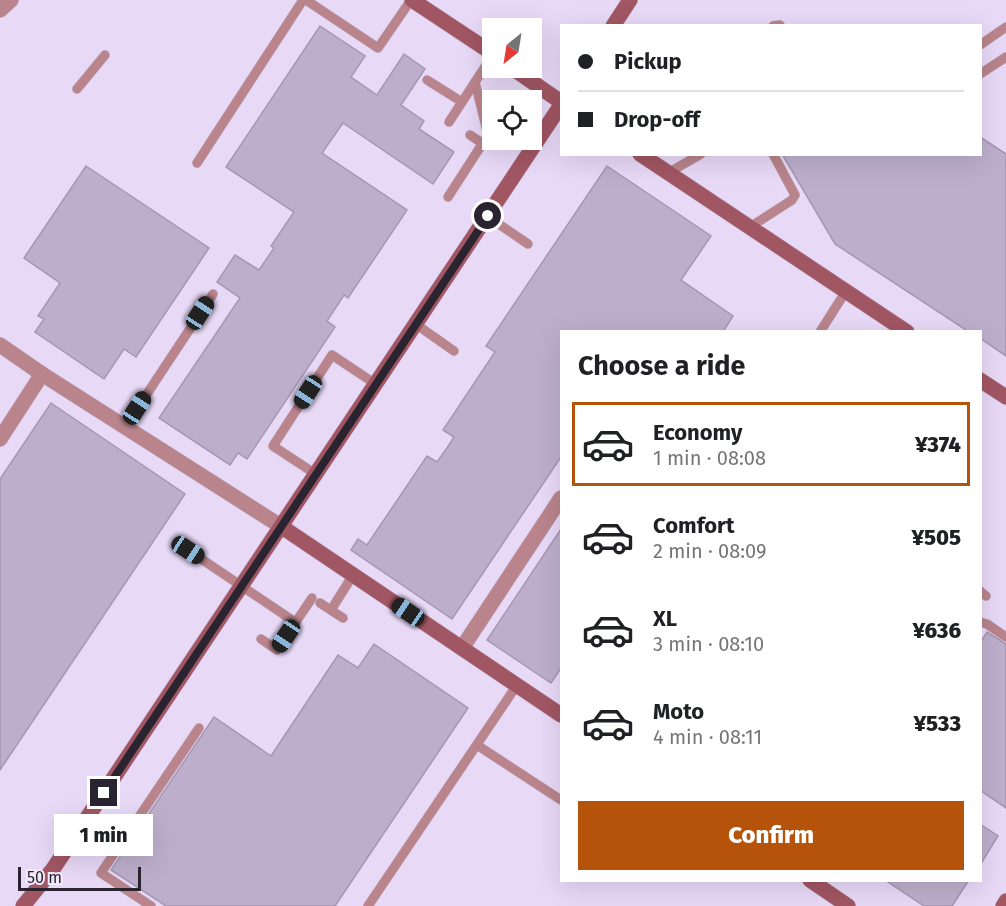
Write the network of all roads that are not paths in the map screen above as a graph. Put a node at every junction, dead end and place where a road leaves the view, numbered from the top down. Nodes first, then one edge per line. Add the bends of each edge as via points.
1 (11, 0) edge
2 (305, 0) edge
3 (630, 0) edge
4 (418, 2) edge
5 (0, 10) edge
6 (614, 24) edge
7 (1006, 27) edge
8 (982, 44) edge
9 (482, 47) edge
10 (105, 55) dead end
11 (1006, 57) edge
12 (482, 70) edge
13 (982, 73) edge
14 (526, 78) edge
15 (427, 80) dead end
16 (475, 82) junction
17 (77, 89) dead end
18 (462, 102) junction
19 (560, 103) edge
20 (560, 106) edge
21 (482, 111) edge
22 (449, 122) dead end
23 (470, 135) dead end
24 (482, 143) joint
25 (643, 156) edge
26 (698, 156) edge
27 (774, 156) edge
28 (197, 164) dead end
29 (668, 173) junction
30 (448, 197) dead end
31 (488, 216) junction
32 (750, 226) junction
33 (528, 244) dead end
34 (846, 291) junction
35 (213, 294) dead end
36 (417, 325) junction
37 (821, 330) edge
38 (902, 330) edge
39 (0, 345) edge
40 (454, 351) dead end
41 (42, 374) junction
42 (982, 381) edge
43 (377, 385) junction
44 (1006, 397) edge
45 (125, 427) junction
46 (0, 439) edge
47 (316, 475) junction
48 (560, 500) edge
49 (282, 527) junction
50 (188, 550) dead end
51 (353, 575) junction
52 (243, 586) junction
53 (331, 610) junction
54 (343, 618) dead end
55 (295, 622) junction
56 (982, 623) edge
57 (1006, 638) edge
58 (261, 639) dead end
59 (462, 648) junction
60 (517, 685) junction
61 (560, 714) edge
62 (199, 728) dead end
63 (477, 745) junction
64 (560, 799) edge
65 (813, 882) edge
66 (1006, 901) edge
67 (23, 906) edge
68 (151, 906) edge
69 (368, 906) edge
70 (848, 906) edge
71 (1002, 906) edge

1 - 5 street
2 - 4 lane via 378,48
2 - 28 lane
3 - 6 street
4 - 9 street
7 - 8 lane
10 - 17 lane
11 - 13 lane
12 - 16 lane
14 - 19 street
15 - 18 lane
16 - 18 lane
16 - 21 lane
18 - 22 lane
20 - 31 street
23 - 24 lane
24 - 30 lane
25 - 29 street
26 - 29 lane
27 - 32 lane via 795,195
29 - 32 street
31 - 33 lane
31 - 36 street
32 - 34 street
34 - 37 lane
34 - 38 street
35 - 45 lane
36 - 40 lane
36 - 43 street
39 - 41 street
41 - 45 street
41 - 46 street
42 - 44 street
43 - 47 street
43 - 47 lane via 332,355 273,446
45 - 49 street
47 - 49 street
48 - 59 street
49 - 51 street
49 - 52 street
50 - 52 lane
51 - 53 lane
51 - 59 street
52 - 55 lane
52 - 67 street via 53,869
53 - 54 lane
53 - 55 lane via 316,600
55 - 58 lane via 277,650
56 - 57 lane
59 - 60 street
60 - 61 street
60 - 63 lane
62 - 68 lane via 101,873
63 - 64 lane
63 - 69 lane
65 - 70 street
66 - 71 street

